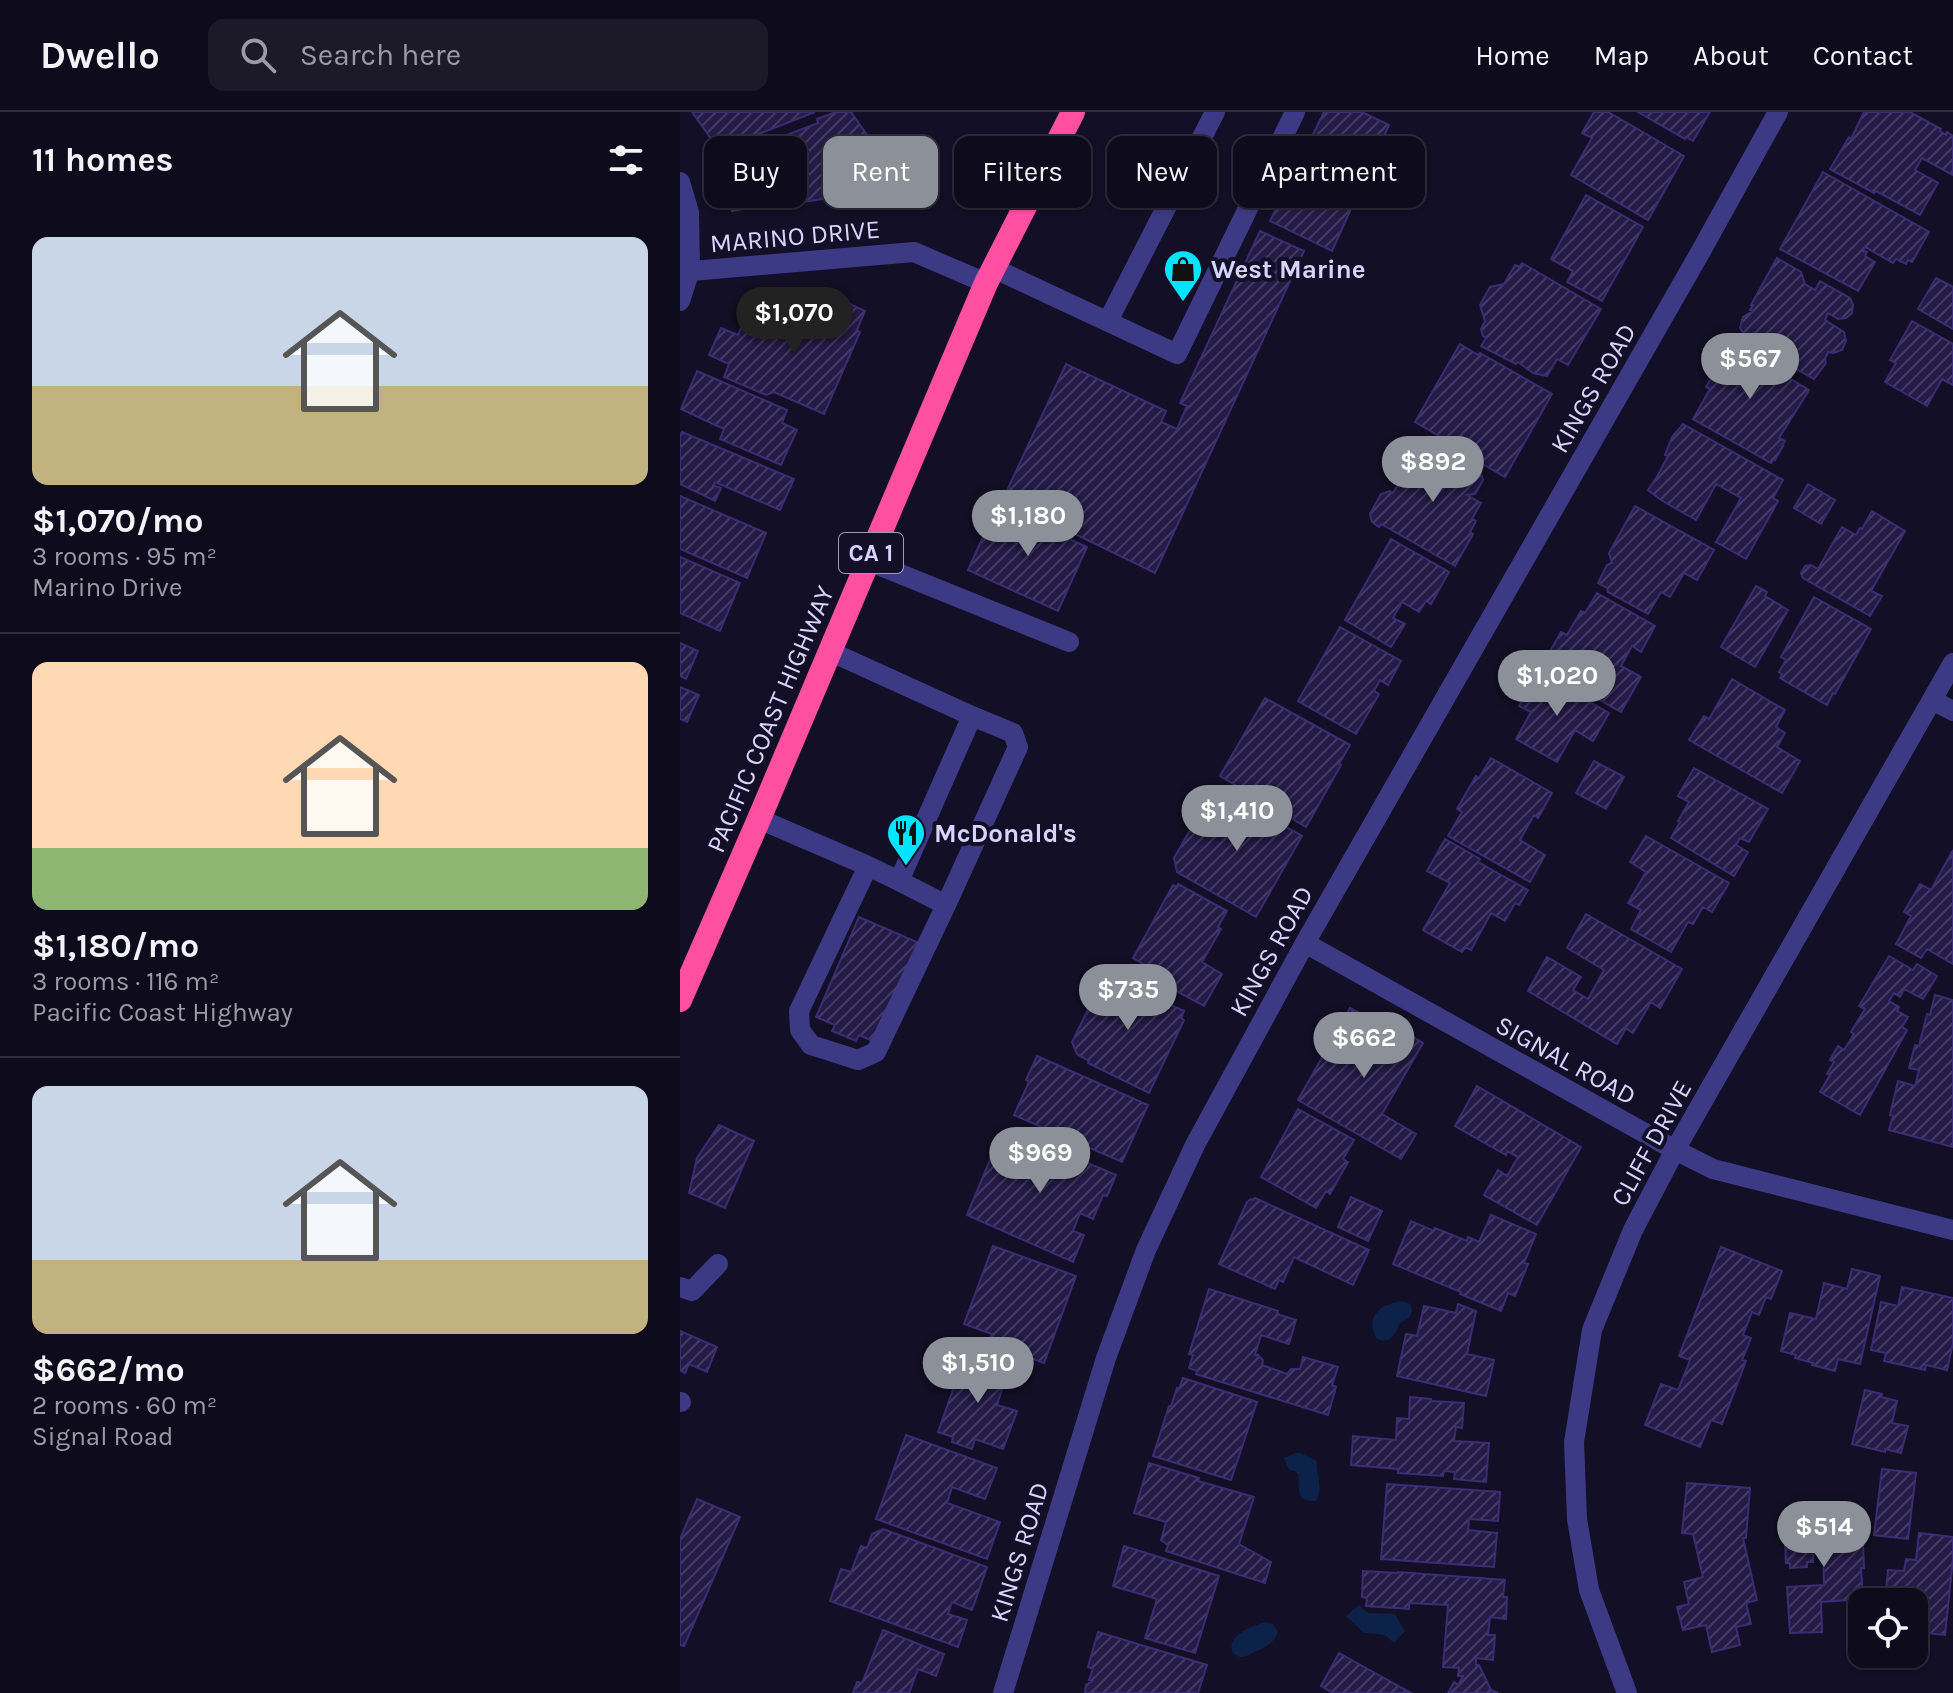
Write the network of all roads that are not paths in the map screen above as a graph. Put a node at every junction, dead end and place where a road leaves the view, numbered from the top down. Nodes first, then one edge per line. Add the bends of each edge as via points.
1 (1073, 112) edge
2 (1215, 112) edge
3 (1295, 112) edge
4 (1778, 112) edge
5 (680, 182) edge
6 (685, 271) edge
7 (989, 276) junction
8 (680, 301) edge
9 (1108, 321) junction
10 (868, 561) junction
11 (1069, 642) dead end
12 (829, 651) junction
13 (1953, 663) edge
14 (1932, 700) junction
15 (1953, 711) edge
16 (972, 716) junction
17 (759, 819) junction
18 (868, 866) junction
19 (899, 881) junction
20 (946, 905) junction
21 (1305, 943) junction
22 (680, 1000) edge
23 (1675, 1150) junction
24 (1953, 1230) edge
25 (718, 1264) dead end
26 (680, 1287) edge
27 (1003, 1693) edge
28 (1627, 1693) edge

1 - 7 highway, PACIFIC COAST HIGHWAY / CA 1
2 - 9 street
3 - 9 street via 1177,354
4 - 21 street, KINGS ROAD
5 - 6 street via 689,212
6 - 7 street, MARINO DRIVE via 914,252
6 - 8 street
7 - 9 street
7 - 10 highway, PACIFIC COAST HIGHWAY / CA 1
10 - 11 street
10 - 12 highway, PACIFIC COAST HIGHWAY / CA 1
12 - 16 street
12 - 17 highway, PACIFIC COAST HIGHWAY / CA 1
13 - 14 street, CLIFF DRIVE
14 - 15 street
14 - 23 street, CLIFF DRIVE
16 - 19 street
16 - 20 street via 1013,733 1018,747
17 - 18 street
17 - 22 highway, PACIFIC COAST HIGHWAY / CA 1
18 - 19 street
18 - 20 street via 799,1011 800,1030 811,1045 858,1060 876,1052
19 - 20 street
21 - 23 street, SIGNAL ROAD
21 - 27 street, KINGS ROAD via 1195,1145 1146,1250 1106,1358
23 - 24 street, SIGNAL ROAD via 1713,1169
23 - 28 street, CLIFF DRIVE via 1633,1230 1592,1330 1574,1442 1577,1519 1589,1590
25 - 26 street via 692,1291

